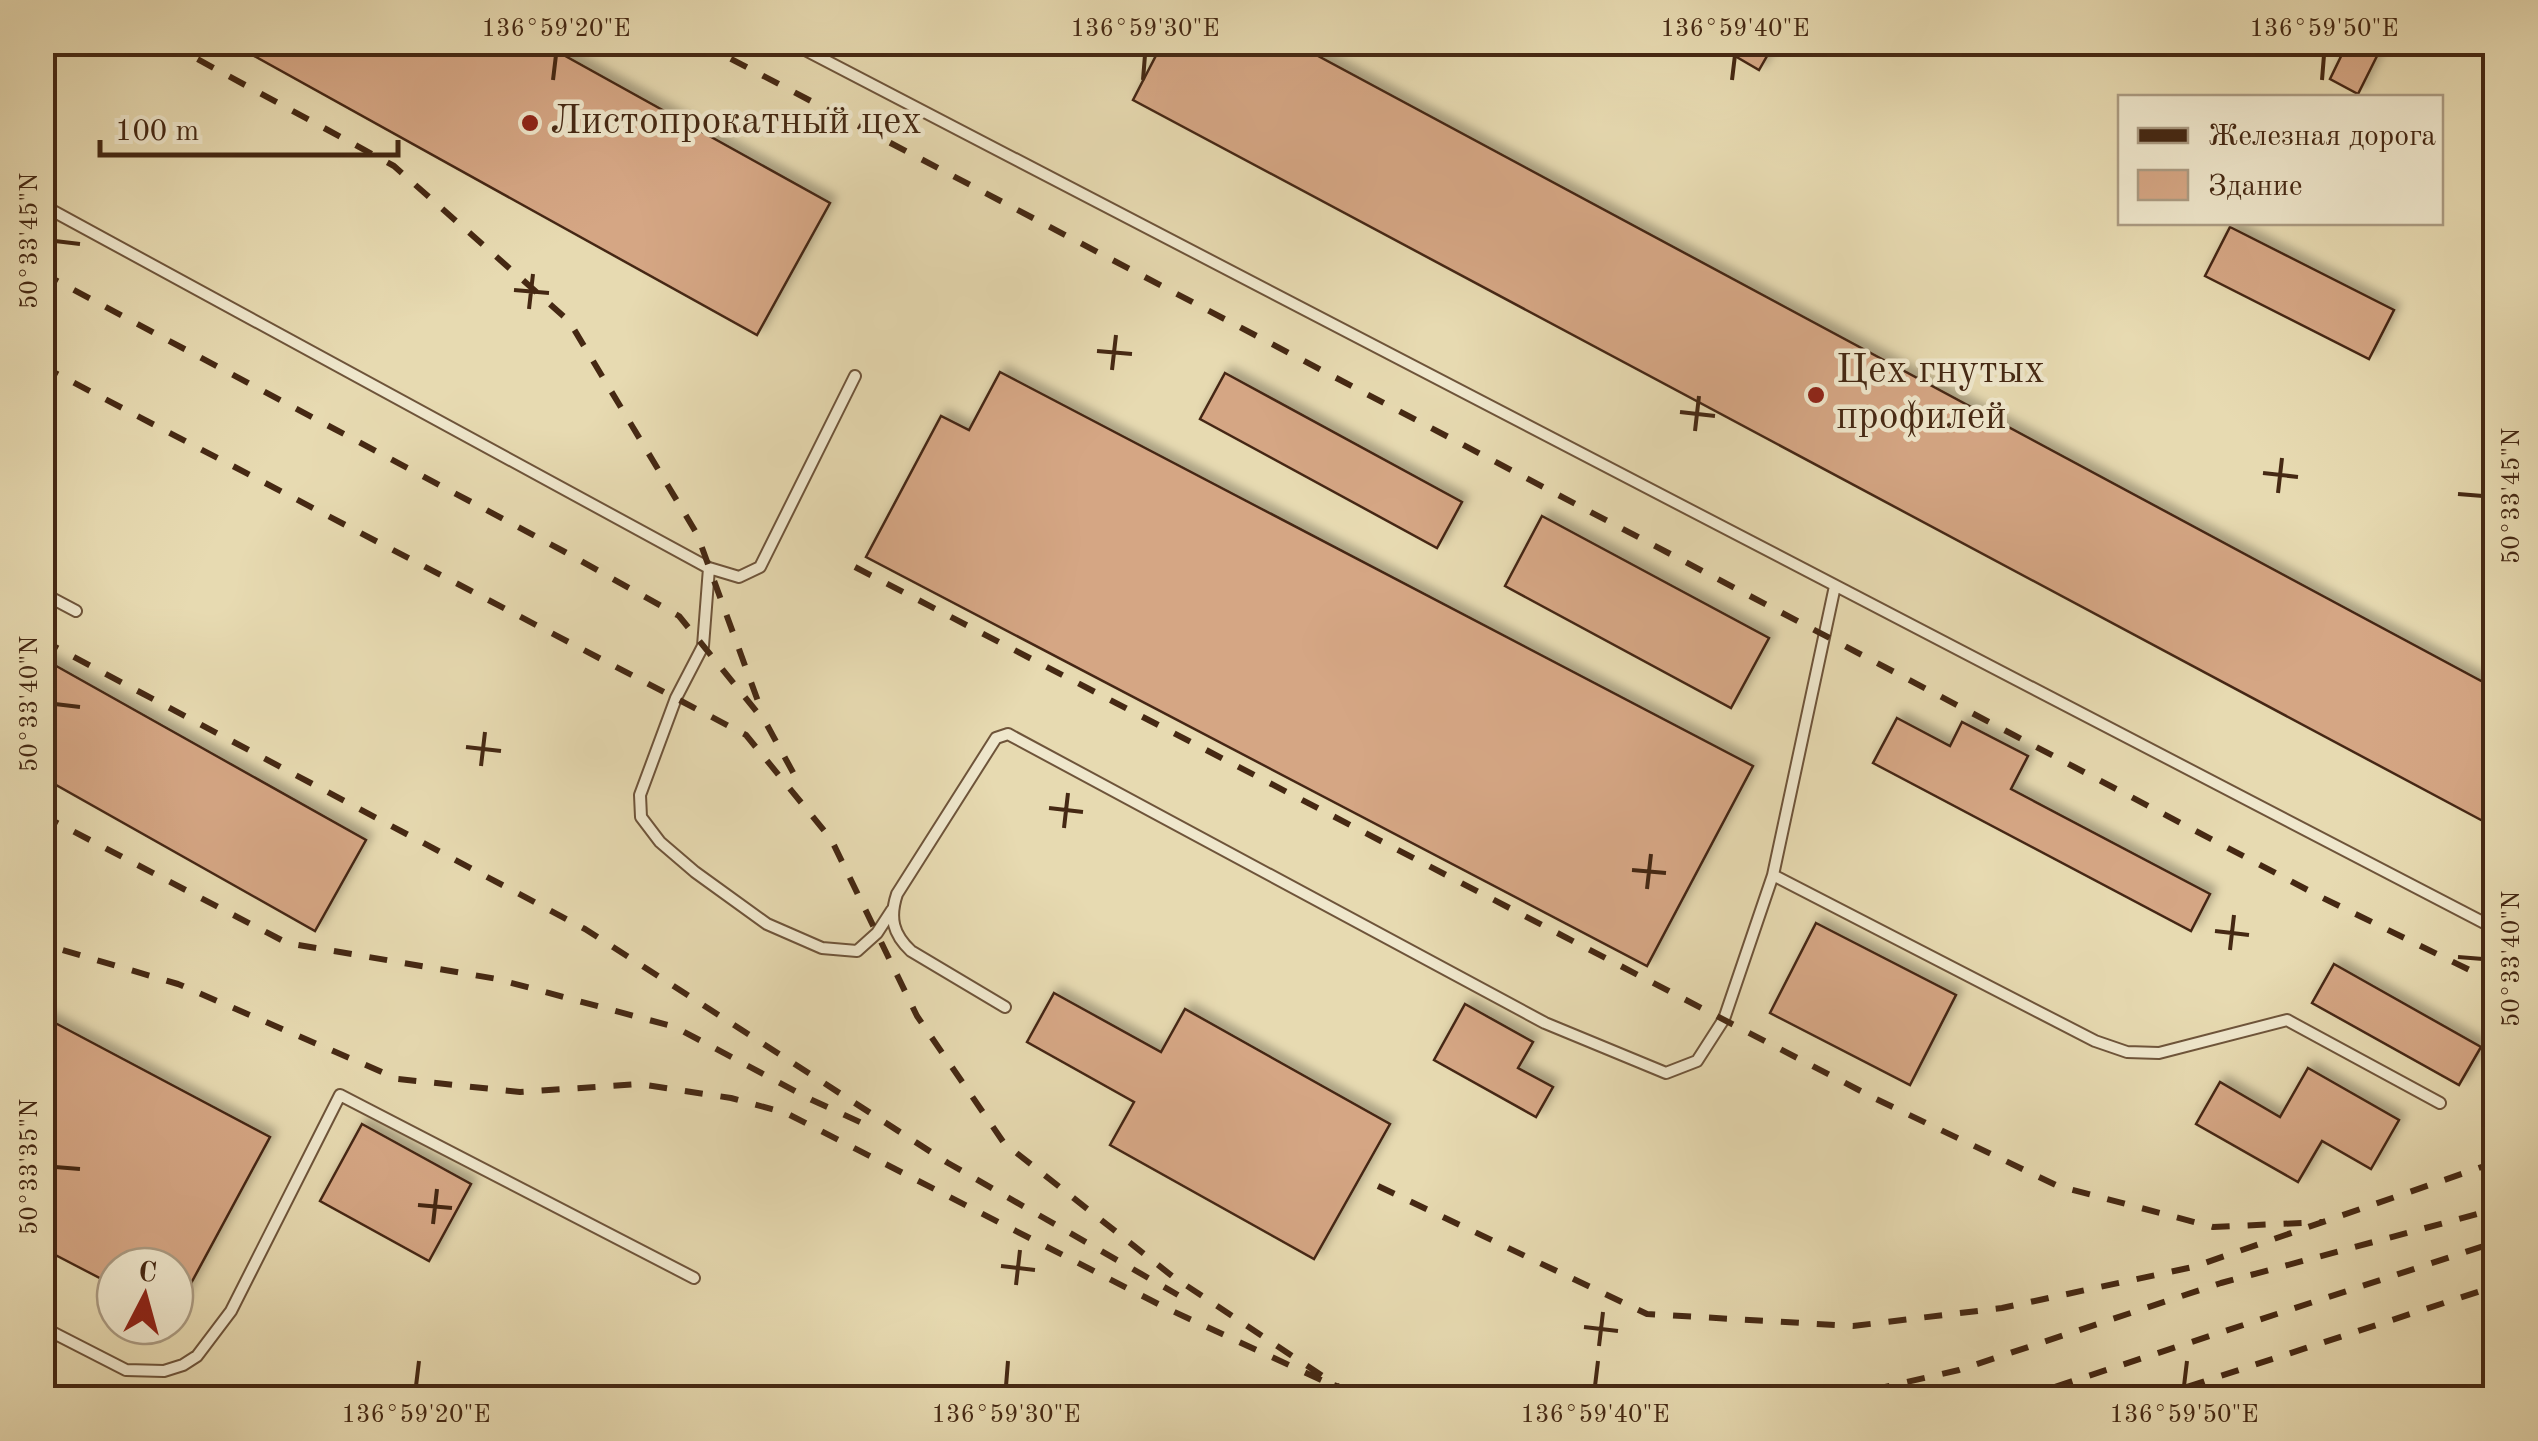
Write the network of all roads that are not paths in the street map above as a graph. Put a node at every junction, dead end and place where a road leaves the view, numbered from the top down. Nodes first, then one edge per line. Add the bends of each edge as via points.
1 (790, 42) edge
2 (42, 205) edge
3 (855, 376) dead end
4 (709, 568) junction
5 (1835, 586) junction
6 (42, 593) edge
7 (76, 610) dead end
8 (1773, 875) junction
9 (892, 910) junction
10 (2496, 929) edge
11 (1005, 1007) dead end
12 (2440, 1103) dead end
13 (694, 1278) dead end
14 (42, 1327) edge

1 - 5 lane
2 - 4 lane
3 - 4 lane via 760,566 739,577
4 - 9 lane via 704,646 676,698 640,795 641,816 695,872 767,924 822,948 857,950
5 - 8 lane
5 - 10 lane
6 - 7 lane
8 - 9 lane via 1724,1019 1697,1062 1666,1073 1545,1023 1008,734 996,738
8 - 12 lane via 2127,1052 2159,1053 2288,1020
9 - 11 lane via 898,940
13 - 14 lane via 340,1095 231,1312 198,1356 164,1371 126,1370

